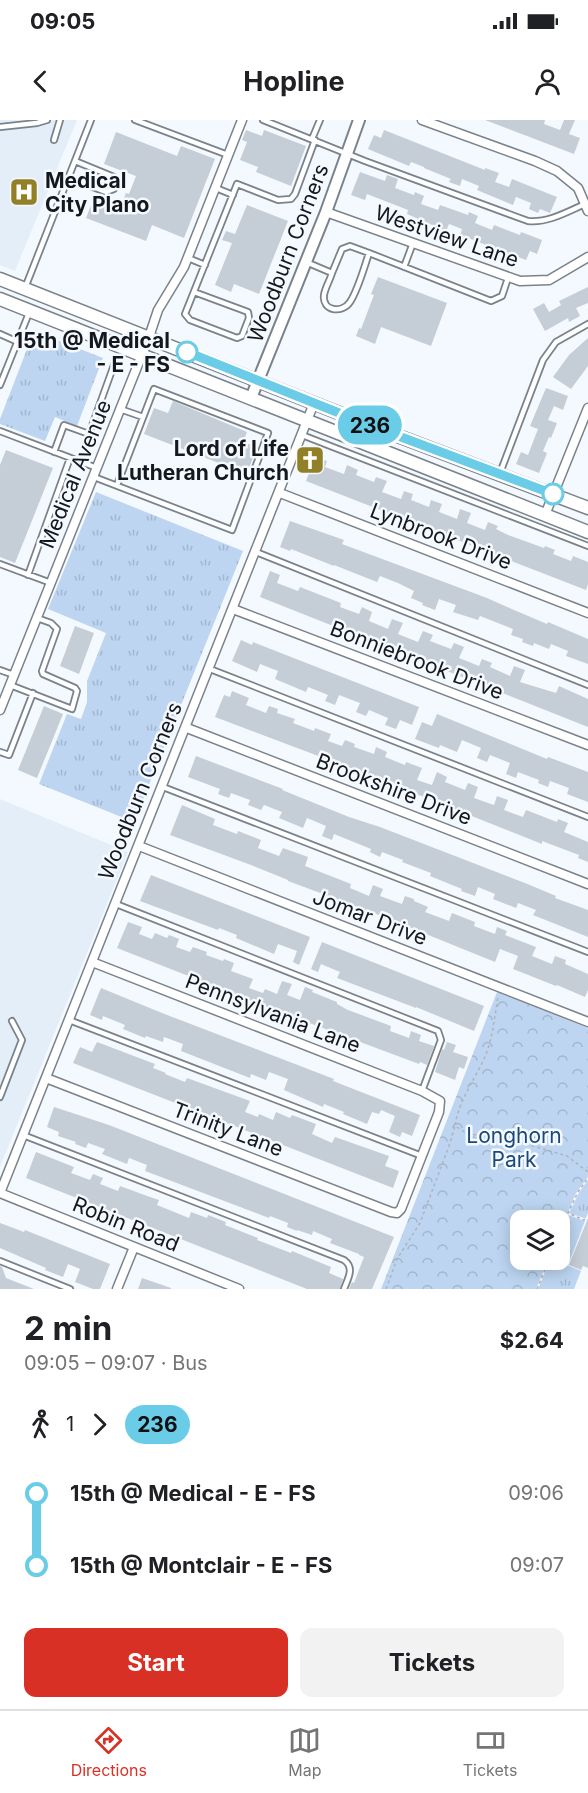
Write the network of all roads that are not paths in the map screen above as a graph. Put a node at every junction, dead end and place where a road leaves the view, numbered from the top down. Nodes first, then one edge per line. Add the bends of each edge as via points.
1 (47, 120) edge
2 (60, 120) edge
3 (92, 120) edge
4 (135, 120) edge
5 (242, 120) edge
6 (263, 120) edge
7 (320, 120) edge
8 (359, 120) edge
9 (422, 120) edge
10 (0, 128) edge
11 (54, 140) dead end
12 (313, 140) junction
13 (347, 153) junction
14 (228, 155) junction
15 (75, 161) junction
16 (69, 178) junction
17 (215, 188) junction
18 (233, 195) junction
19 (587, 207) edge
20 (326, 212) junction
21 (412, 243) junction
22 (369, 253) junction
23 (588, 257) edge
24 (187, 258) junction
25 (306, 262) junction
26 (205, 265) junction
27 (404, 267) junction
28 (332, 273) junction
29 (508, 278) junction
30 (0, 279) edge
31 (25, 288) junction
32 (194, 292) junction
33 (0, 299) edge
34 (30, 311) junction
35 (588, 324) edge
36 (0, 334) edge
37 (149, 337) junction
38 (18, 342) junction
39 (142, 354) junction
40 (115, 362) dead end
41 (259, 381) junction
42 (0, 386) edge
43 (251, 398) junction
44 (314, 403) junction
45 (588, 408) edge
46 (120, 409) junction
47 (143, 417) junction
48 (307, 422) junction
49 (0, 431) edge
50 (302, 435) junction
51 (54, 452) junction
52 (70, 458) junction
53 (95, 472) junction
54 (500, 473) junction
55 (117, 485) junction
56 (280, 493) junction
57 (553, 494) junction
58 (588, 508) edge
59 (545, 515) junction
60 (588, 532) edge
61 (588, 546) edge
62 (256, 552) junction
63 (0, 564) edge
64 (28, 575) junction
65 (51, 583) junction
66 (233, 609) junction
67 (588, 613) edge
68 (37, 618) junction
69 (210, 669) junction
70 (0, 670) edge
71 (14, 675) junction
72 (10, 685) junction
73 (588, 686) edge
74 (33, 693) junction
75 (0, 710) edge
76 (187, 728) junction
77 (588, 745) edge
78 (0, 752) edge
79 (163, 787) junction
80 (588, 817) edge
81 (139, 846) junction
82 (588, 884) edge
83 (116, 904) junction
84 (588, 952) edge
85 (92, 962) junction
86 (69, 1020) junction
87 (12, 1021) dead end
88 (588, 1022) edge
89 (46, 1078) junction
90 (422, 1091) junction
91 (0, 1097) edge
92 (23, 1135) junction
93 (422, 1156) junction
94 (0, 1193) edge
95 (134, 1247) junction
96 (0, 1261) edge
97 (70, 1289) edge
98 (117, 1289) edge
99 (240, 1289) edge
100 (344, 1289) edge

1 - 10 lane
2 - 11 lane
3 - 15 lane
4 - 14 lane
5 - 14 street, Medical Avenue
6 - 12 lane
7 - 12 lane
8 - 13 street, Woodburn Corners
9 - 19 street via 557,171 578,188
12 - 13 lane
12 - 18 lane via 291,199 278,200 237,184
13 - 19 lane via 528,221 539,222
13 - 20 street, Woodburn Corners
14 - 17 street, Medical Avenue
15 - 16 lane
15 - 16 lane via 114,177 117,182 114,189 106,192
16 - 31 lane
17 - 18 lane
17 - 24 street, Medical Avenue
18 - 26 lane
20 - 21 street, Westview Lane
20 - 25 street, Woodburn Corners
21 - 27 lane
21 - 29 street, Westview Lane
22 - 27 lane
22 - 28 lane via 350,246 342,249
22 - 28 lane via 351,302 340,310 325,302
23 - 29 street, Westview Lane via 549,280
24 - 26 lane
24 - 37 street, Medical Avenue via 158,310
25 - 28 lane
25 - 41 street, Woodburn Corners
26 - 32 lane
27 - 29 lane via 491,301 502,296
30 - 31 main road
31 - 37 main road
32 - 32 lane via 185,314 190,320 237,338 242,336 248,312
33 - 34 main road
34 - 38 lane
34 - 39 main road
35 - 54 lane via 556,342 543,360
36 - 38 lane
37 - 39 street, Medical Avenue
37 - 41 main road
38 - 42 lane
39 - 43 main road
39 - 46 street, Medical Avenue
40 - 51 lane via 89,434 64,425
41 - 43 street, Woodburn Corners
41 - 44 main road
43 - 48 main road
44 - 48 street, Woodburn Corners
44 - 54 main road
45 - 57 street
46 - 47 lane
46 - 53 street, Medical Avenue
47 - 55 lane
47 - 55 lane via 154,389 268,434 232,530
48 - 50 street, Woodburn Corners
48 - 59 main road
49 - 51 lane
50 - 56 street, Woodburn Corners
50 - 61 lane
51 - 52 lane
52 - 53 lane
52 - 64 lane
53 - 55 lane
53 - 65 street, Medical Avenue
54 - 57 main road
56 - 62 street, Woodburn Corners
56 - 67 street, Lynbrook Drive
57 - 58 main road
57 - 59 street
59 - 60 main road
62 - 66 street, Woodburn Corners
62 - 73 lane
63 - 64 lane
64 - 65 lane
65 - 68 street, Medical Avenue
66 - 69 street, Woodburn Corners
66 - 77 street, Bonniebrook Drive
68 - 71 street, Medical Avenue
68 - 74 lane via 57,629 43,674 77,691 72,708
69 - 76 street, Woodburn Corners
69 - 80 lane
70 - 71 lane
71 - 72 street, Medical Avenue
72 - 74 lane
72 - 75 street, Medical Avenue
74 - 78 lane via 9,755
76 - 79 street, Woodburn Corners
76 - 82 street, Brookshire Drive
79 - 81 street, Woodburn Corners
79 - 84 lane
81 - 83 street, Woodburn Corners
81 - 88 street, Jomar Drive
83 - 85 street, Woodburn Corners
83 - 90 lane via 438,1031 441,1040
85 - 86 street, Woodburn Corners
85 - 90 street, Pennsylvania Lane
86 - 89 street, Woodburn Corners
86 - 93 lane
87 - 91 lane via 22,1040
89 - 92 street, Woodburn Corners
89 - 93 street, Trinity Lane via 391,1212 401,1209
90 - 93 street, Pennsylvania Lane via 440,1101
92 - 94 street, Woodburn Corners
92 - 100 lane via 344,1260 351,1270
94 - 95 street, Robin Road
95 - 98 street
95 - 99 street, Robin Road
96 - 97 lane

